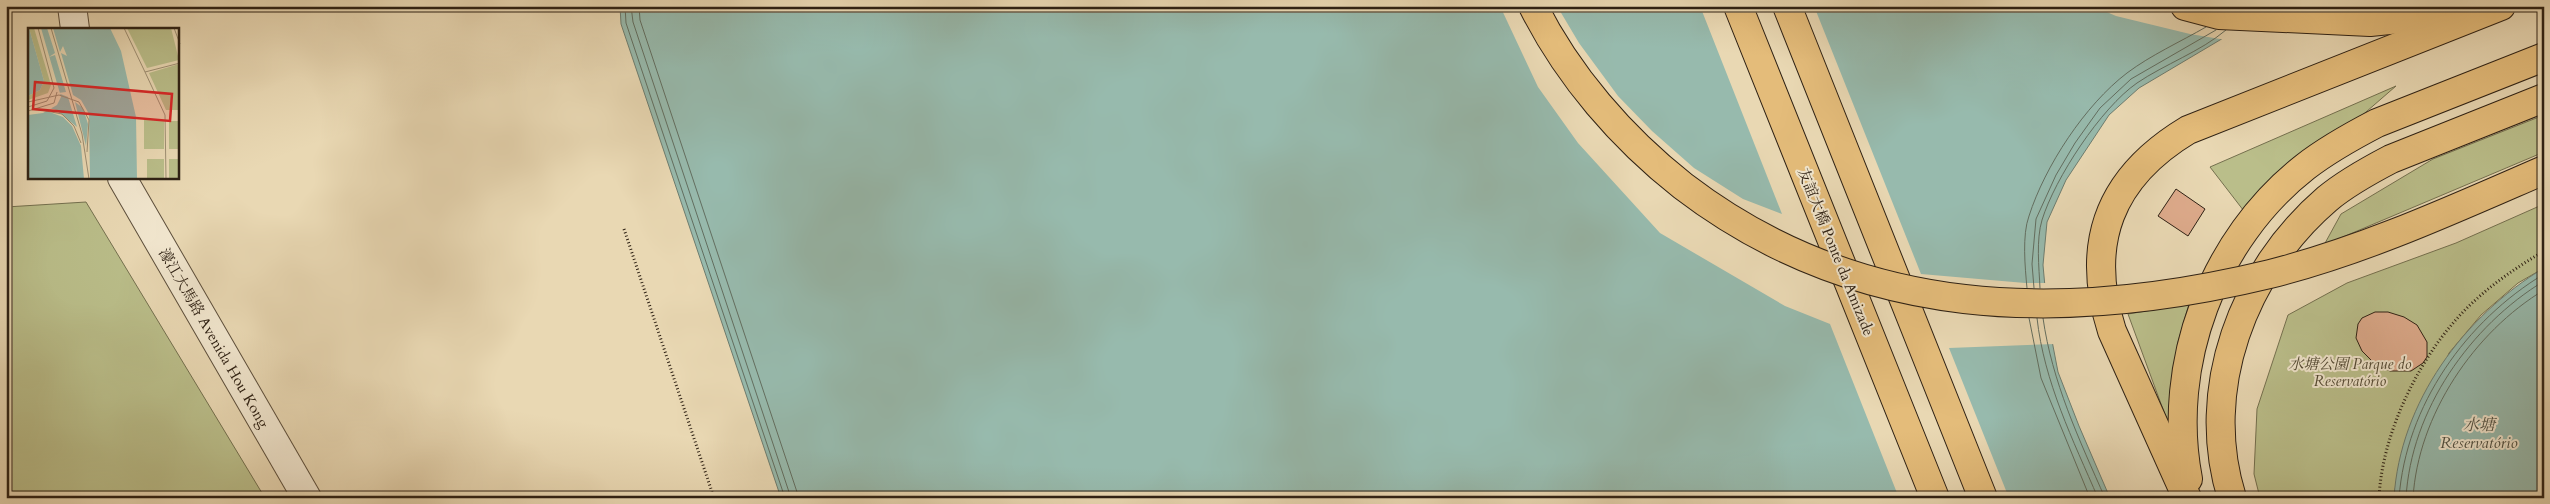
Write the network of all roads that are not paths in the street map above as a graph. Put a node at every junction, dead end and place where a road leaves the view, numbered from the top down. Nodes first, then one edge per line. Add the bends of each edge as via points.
1 (72, 6) edge
2 (1533, 6) edge
3 (1738, 6) edge
4 (1787, 6) edge
5 (2185, 6) edge
6 (2500, 6) edge
7 (74, 28) edge
8 (2544, 57) edge
9 (2544, 98) edge
10 (2544, 170) edge
11 (123, 179) edge
12 (307, 498) edge
13 (1935, 498) edge
14 (1984, 498) edge
15 (2187, 498) edge
16 (2191, 498) edge
17 (2232, 498) edge

1 - 7 street
2 - 10 main road, bridge via 1564,58 1597,102 1654,162 1697,196 1744,227 1818,264 1868,281 1946,298 2026,304 2075,302 2173,292 2242,280 2365,245
3 - 13 main road, 友誼大橋 Ponte da Amizade
4 - 14 main road
5 - 6 main road via 2219,15 2370,22
6 - 15 main road via 2188,130 2146,160 2129,180 2106,228 2101,254 2104,306 2112,331
8 - 16 main road via 2351,136 2297,174 2246,229 2204,303 2189,358 2182,414
9 - 17 main road via 2391,159 2369,171 2328,198 2287,240 2250,296 2232,343 2221,417
11 - 12 street, 濠江大馬路 Avenida Hou Kong

